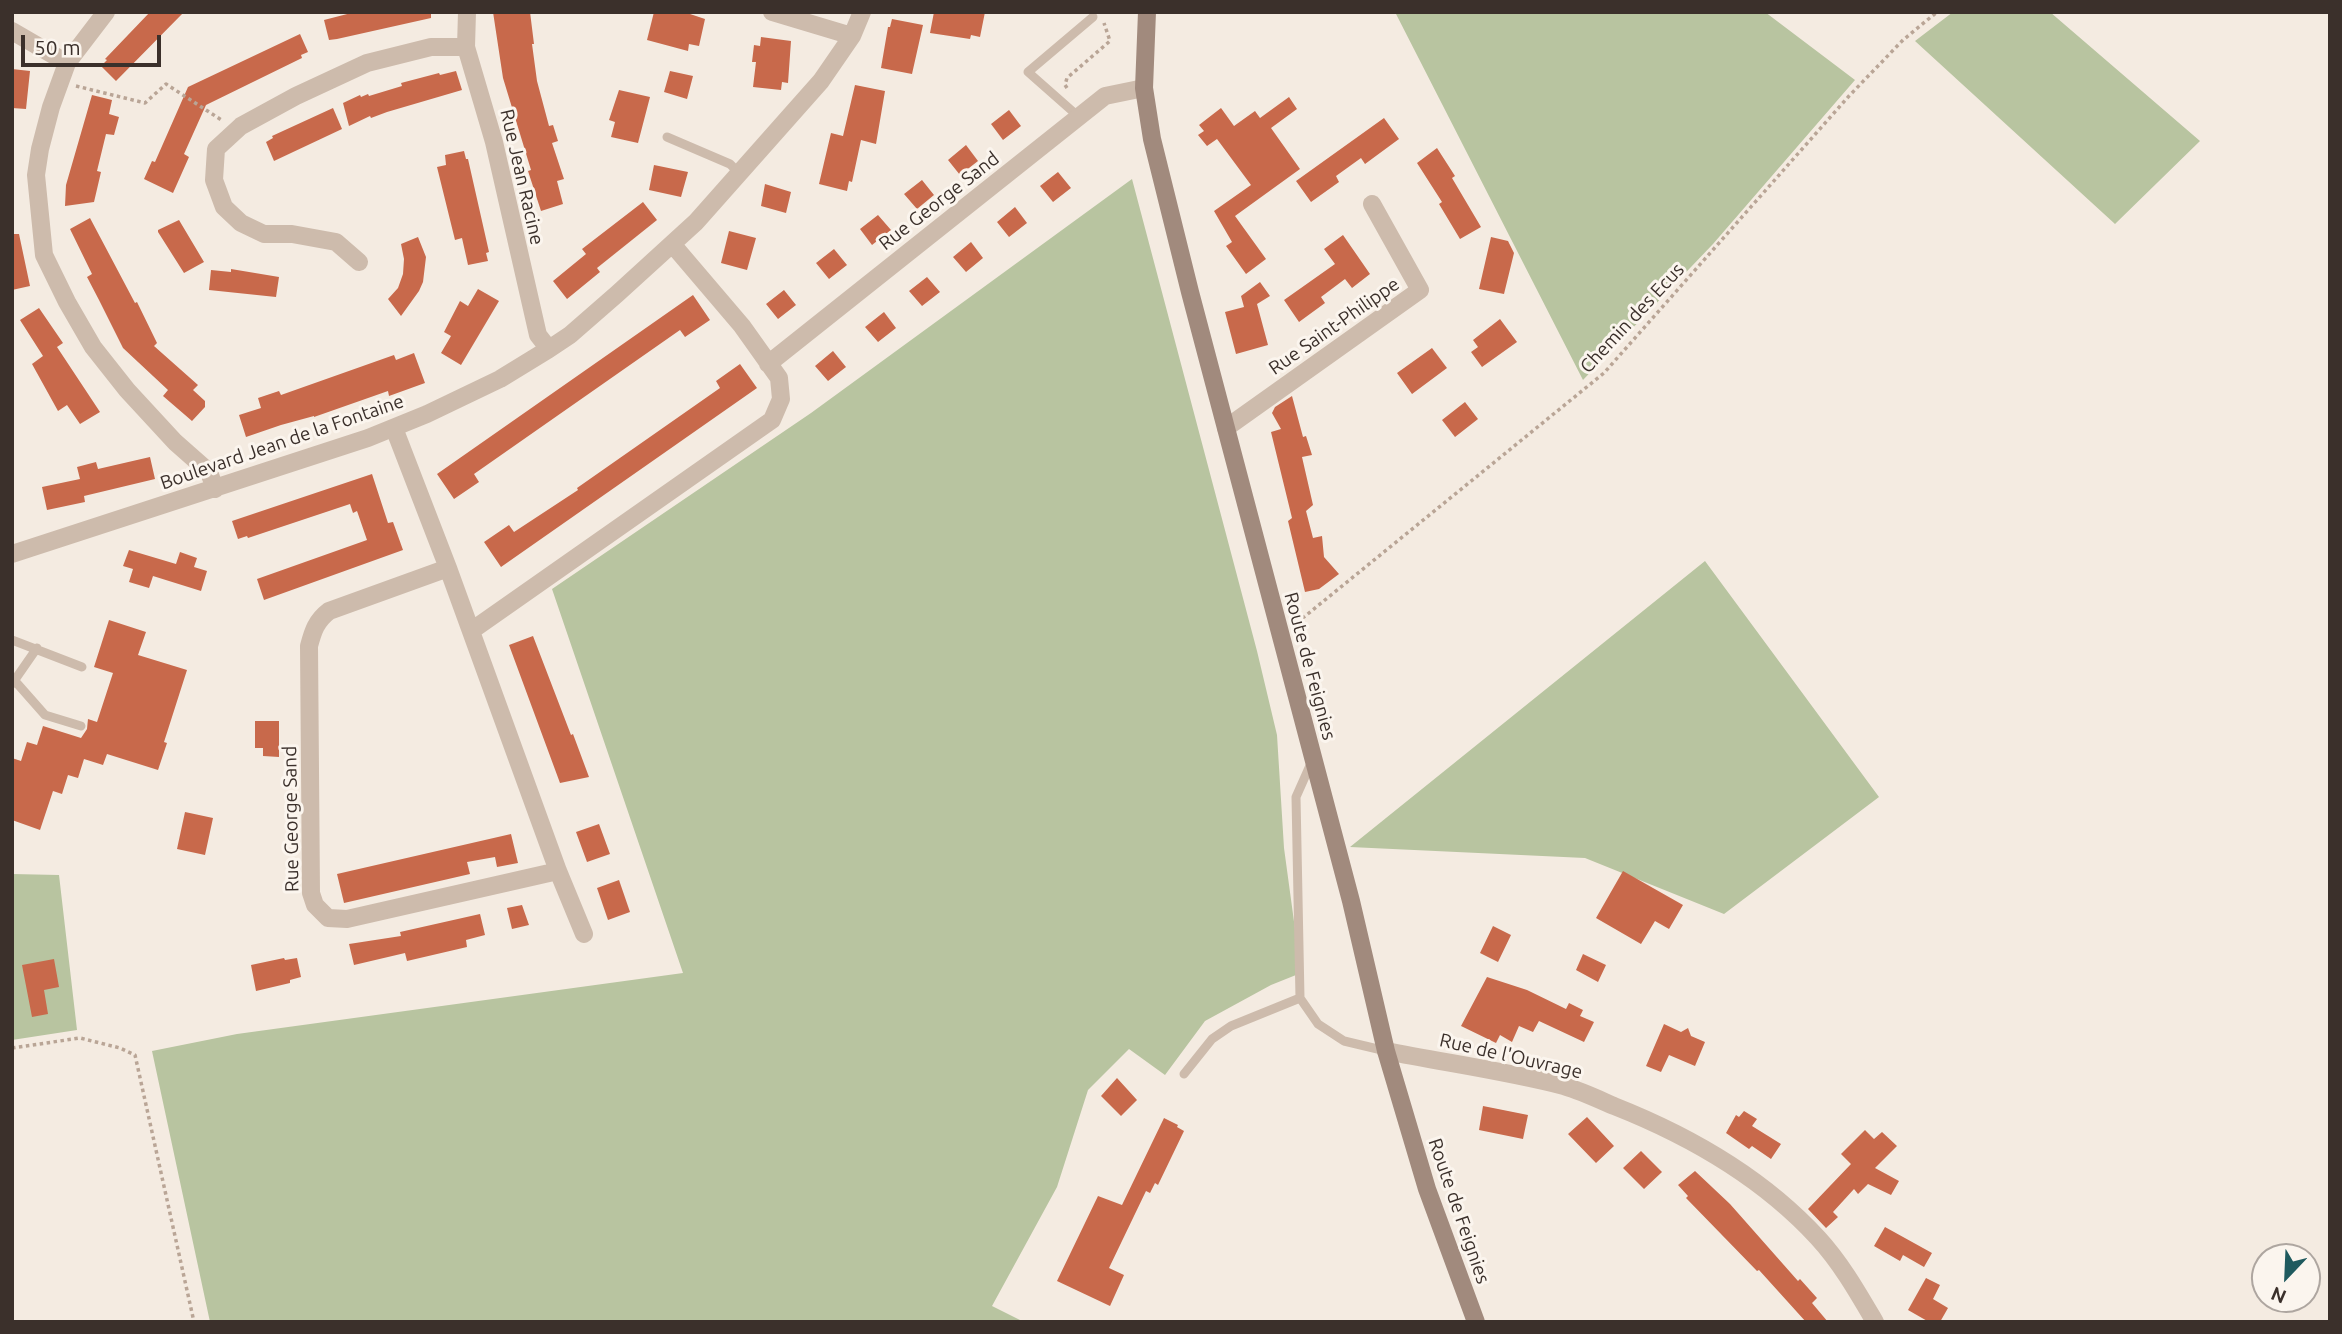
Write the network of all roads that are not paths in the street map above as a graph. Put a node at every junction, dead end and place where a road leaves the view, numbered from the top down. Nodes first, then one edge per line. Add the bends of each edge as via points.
1 (106, 12) edge
2 (467, 12) edge
3 (772, 12) edge
4 (862, 12) edge
5 (1147, 12) edge
6 (1093, 17) dead end
7 (12, 31) edge
8 (852, 37) junction
9 (466, 47) junction
10 (67, 63) junction
11 (1144, 88) junction
12 (1081, 115) junction
13 (667, 137) dead end
14 (738, 172) junction
15 (1372, 204) dead end
16 (673, 245) junction
17 (359, 262) dead end
18 (549, 349) junction
19 (768, 363) junction
20 (394, 428) junction
21 (1226, 428) junction
22 (215, 489) junction
23 (12, 554) edge
24 (449, 568) junction
25 (471, 631) junction
26 (12, 640) edge
27 (37, 648) junction
28 (82, 667) dead end
29 (14, 682) edge
30 (81, 726) dead end
31 (1313, 760) junction
32 (558, 871) junction
33 (583, 934) dead end
34 (1300, 998) junction
35 (1386, 1051) junction
36 (1184, 1074) dead end
37 (1476, 1322) edge
38 (1875, 1322) edge

1 - 10 street
2 - 9 street, Rue Jean Racine
3 - 8 street
4 - 8 street, Boulevard Jean de la Fontaine
5 - 11 street, Route de Feignies
6 - 12 lane via 1028,72
7 - 10 street
8 - 14 street, Boulevard Jean de la Fontaine via 821,81
9 - 17 street via 431,47 367,63 237,129 216,149 214,180 225,207 241,223 264,234 336,242
9 - 18 street, Rue Jean Racine via 494,142 538,335
10 - 22 street via 36,174 44,255 93,347 135,399 209,472
11 - 12 street, Rue George Sand via 1105,96
11 - 21 street, Route de Feignies via 1152,139
12 - 19 street, Rue George Sand
13 - 14 lane via 730,164
14 - 16 street, Boulevard Jean de la Fontaine
15 - 21 street, Rue Saint-Philippe via 1420,290
16 - 18 street, Boulevard Jean de la Fontaine
16 - 19 street
18 - 20 street, Boulevard Jean de la Fontaine via 500,379
19 - 25 street via 779,378 781,399 772,420
20 - 22 street, Boulevard Jean de la Fontaine
20 - 24 street
21 - 31 street, Route de Feignies
22 - 23 street, Boulevard Jean de la Fontaine
24 - 25 street
24 - 32 street, Rue George Sand via 329,611 313,631 309,646 315,905 328,918 347,919
25 - 32 street
26 - 27 lane
27 - 28 lane
27 - 29 lane
29 - 30 lane via 45,715
31 - 34 lane via 1296,797
31 - 35 street, Route de Feignies
32 - 33 street
34 - 35 lane via 1318,1024 1344,1041
34 - 36 lane via 1231,1026 1212,1040
35 - 37 street, Route de Feignies via 1426,1189
35 - 38 street, Rue de l'Ouvrage via 1568,1087 1692,1141 1757,1183 1801,1221 1837,1261

